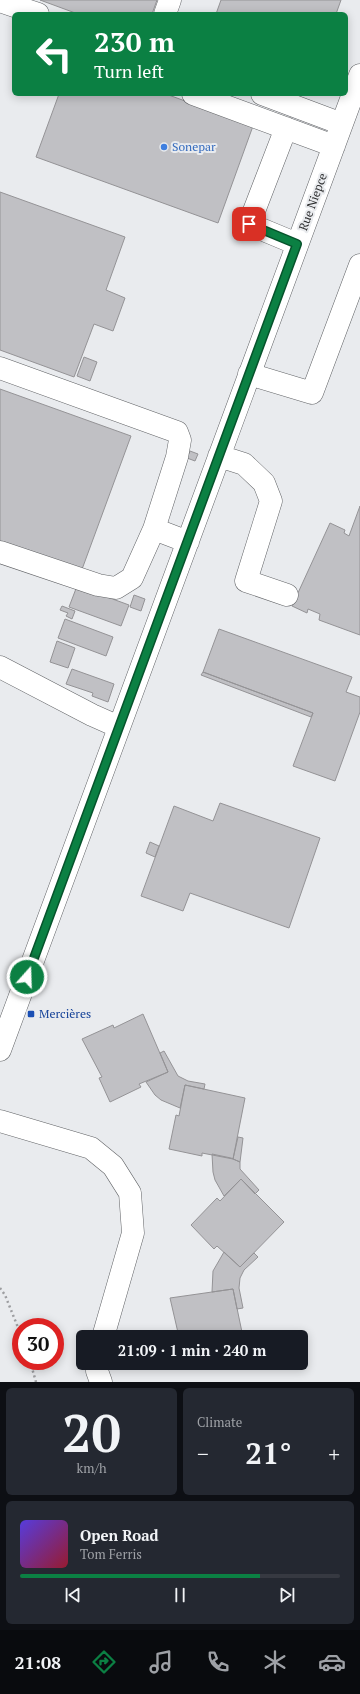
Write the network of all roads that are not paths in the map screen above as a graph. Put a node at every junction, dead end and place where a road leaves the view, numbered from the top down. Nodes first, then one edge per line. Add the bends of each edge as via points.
1 (170, 0) edge
2 (0, 1) edge
3 (32, 12) edge
4 (166, 12) edge
5 (360, 75) edge
6 (198, 96) edge
7 (267, 96) edge
8 (342, 124) junction
9 (286, 128) junction
10 (334, 146) junction
11 (297, 244) junction
12 (360, 266) edge
13 (0, 368) edge
14 (249, 374) junction
15 (219, 456) junction
16 (154, 529) junction
17 (188, 542) junction
18 (0, 552) edge
19 (287, 595) dead end
20 (0, 666) edge
21 (119, 727) junction
22 (0, 1050) edge
23 (0, 1121) edge
24 (105, 1330) edge
25 (97, 1370) edge
26 (101, 1382) edge

1 - 4 street
2 - 3 street
5 - 8 street, Rue Niepce
6 - 9 street
7 - 8 street
8 - 10 street, Rue Niepce
9 - 10 street
9 - 11 street via 249,224
10 - 11 street, Rue Niepce
11 - 14 street, Rue Niepce
12 - 14 street via 312,393
13 - 16 street via 177,432 180,440 177,457
14 - 15 street, Rue Niepce
15 - 17 street, Rue Niepce
15 - 19 street via 244,464 264,483 271,501 246,582
16 - 17 street
16 - 18 street via 132,578 116,588 98,585
17 - 21 street, Rue Niepce
20 - 21 street
21 - 22 street, Rue Niepce
23 - 24 street via 90,1148 113,1166 130,1193 133,1233
25 - 26 street

